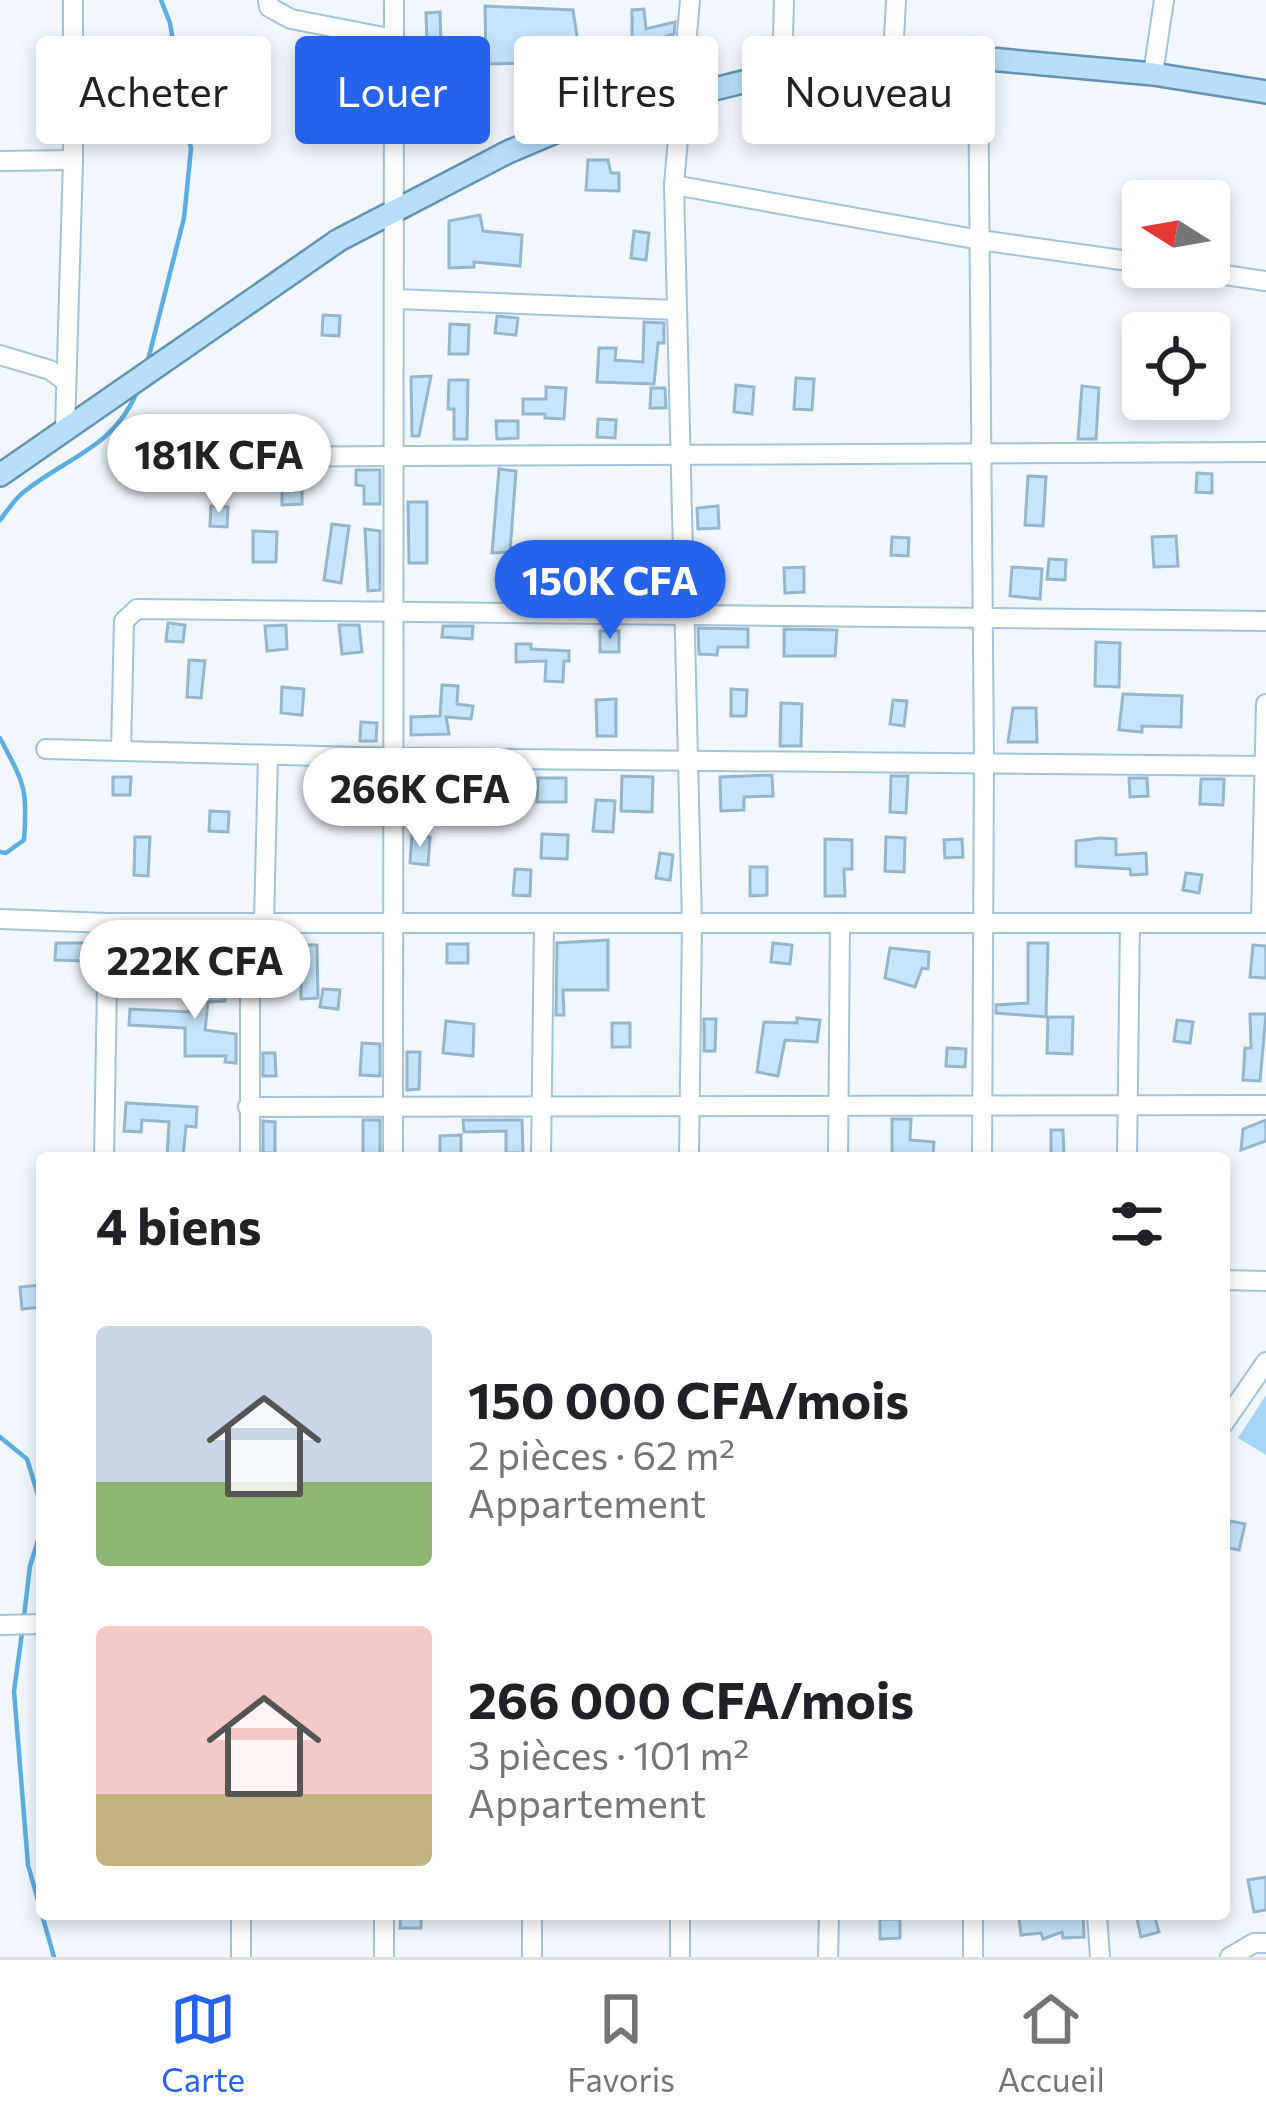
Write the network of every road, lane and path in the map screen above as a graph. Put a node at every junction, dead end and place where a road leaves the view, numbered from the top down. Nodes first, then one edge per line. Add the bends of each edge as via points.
1 (73, 0) edge
2 (268, 0) edge
3 (394, 0) edge
4 (690, 0) edge
5 (784, 0) edge
6 (896, 0) edge
7 (1164, 0) edge
8 (379, 36) edge
9 (394, 36) edge
10 (688, 36) edge
11 (783, 36) edge
12 (894, 36) edge
13 (995, 60) edge
14 (1153, 74) junction
15 (1266, 92) edge
16 (395, 144) edge
17 (527, 144) edge
18 (679, 144) edge
19 (979, 144) edge
20 (73, 160) junction
21 (0, 161) edge
22 (674, 184) junction
23 (395, 211) junction
24 (980, 240) junction
25 (1122, 260) edge
26 (1230, 276) edge
27 (1266, 281) edge
28 (396, 299) junction
29 (677, 310) junction
30 (0, 355) edge
31 (64, 381) junction
32 (65, 430) junction
33 (1266, 452) edge
34 (982, 453) junction
35 (681, 455) junction
36 (396, 456) junction
37 (212, 457) dead end
38 (0, 458) edge
39 (23, 459) junction
40 (0, 475) edge
41 (396, 612) junction
42 (685, 615) junction
43 (983, 618) junction
44 (1266, 621) edge
45 (1266, 704) edge
46 (46, 749) dead end
47 (122, 751) junction
48 (268, 754) junction
49 (396, 758) junction
50 (688, 760) junction
51 (984, 764) junction
52 (1265, 766) edge
53 (0, 919) edge
54 (1130, 922) junction
55 (108, 923) junction
56 (257, 923) junction
57 (396, 923) junction
58 (544, 923) junction
59 (692, 923) junction
60 (840, 923) junction
61 (985, 923) junction
62 (1264, 923) edge
63 (1127, 1105) junction
64 (1266, 1105) edge
65 (690, 1106) junction
66 (838, 1106) junction
67 (982, 1106) junction
68 (248, 1107) junction
69 (394, 1107) junction
70 (542, 1107) junction
71 (104, 1152) edge
72 (250, 1152) edge
73 (393, 1152) edge
74 (541, 1152) edge
75 (689, 1152) edge
76 (838, 1152) edge
77 (982, 1152) edge
78 (1127, 1152) edge
79 (1230, 1280) edge
80 (1266, 1281) edge
81 (1266, 1362) edge
82 (1230, 1414) edge
83 (36, 1624) edge
84 (0, 1625) edge
85 (241, 1920) edge
86 (384, 1920) edge
87 (532, 1920) edge
88 (680, 1920) edge
89 (829, 1920) edge
90 (973, 1920) edge
91 (1097, 1920) edge
92 (1266, 1942) edge
93 (241, 1957) edge
94 (384, 1957) edge
95 (532, 1957) edge
96 (680, 1957) edge
97 (828, 1957) edge
98 (973, 1957) edge
99 (1100, 1957) edge
100 (1230, 1957) edge

1 - 20 street
2 - 8 street via 291,19
3 - 9 street
4 - 10 street
5 - 11 street
6 - 12 street
7 - 14 street
13 - 14 main road
14 - 15 main road
16 - 23 street
17 - 23 main road
18 - 22 street
19 - 24 street
20 - 21 street
20 - 31 street
22 - 24 street
22 - 29 street
23 - 28 street
23 - 32 main road via 339,240
24 - 25 street
24 - 34 street
26 - 27 street
28 - 29 street
28 - 36 street
29 - 35 street
30 - 31 street
31 - 32 street
32 - 39 main road
33 - 34 street
34 - 35 street
34 - 43 street
35 - 36 street
35 - 42 street
36 - 37 street
36 - 41 street
38 - 39 street
39 - 40 main road
41 - 42 street
41 - 47 street via 137,609 124,621
41 - 49 street
42 - 43 street
42 - 50 street
43 - 44 street
43 - 51 street
45 - 52 street
46 - 47 street
47 - 48 street
48 - 49 street
48 - 56 street
49 - 50 street
49 - 57 street
50 - 51 street
50 - 59 street
51 - 52 street
51 - 61 street
52 - 62 street
53 - 55 street
54 - 61 street
54 - 62 street
54 - 63 street
55 - 56 street
55 - 71 street
56 - 57 street
56 - 68 street
57 - 58 street
57 - 69 street
58 - 59 street
58 - 70 street
59 - 60 street
59 - 65 street
60 - 61 street
60 - 66 street
61 - 67 street
63 - 64 street
63 - 67 street
63 - 78 street
65 - 66 street
65 - 70 street
65 - 75 street
66 - 67 street
66 - 76 street
67 - 77 street
68 - 69 street
68 - 72 street
69 - 70 street
69 - 73 street
70 - 74 street
79 - 80 street
81 - 82 street
83 - 84 street
85 - 93 street
86 - 94 street
87 - 95 street
88 - 96 street
89 - 97 street
90 - 98 street
91 - 99 street
92 - 100 street

